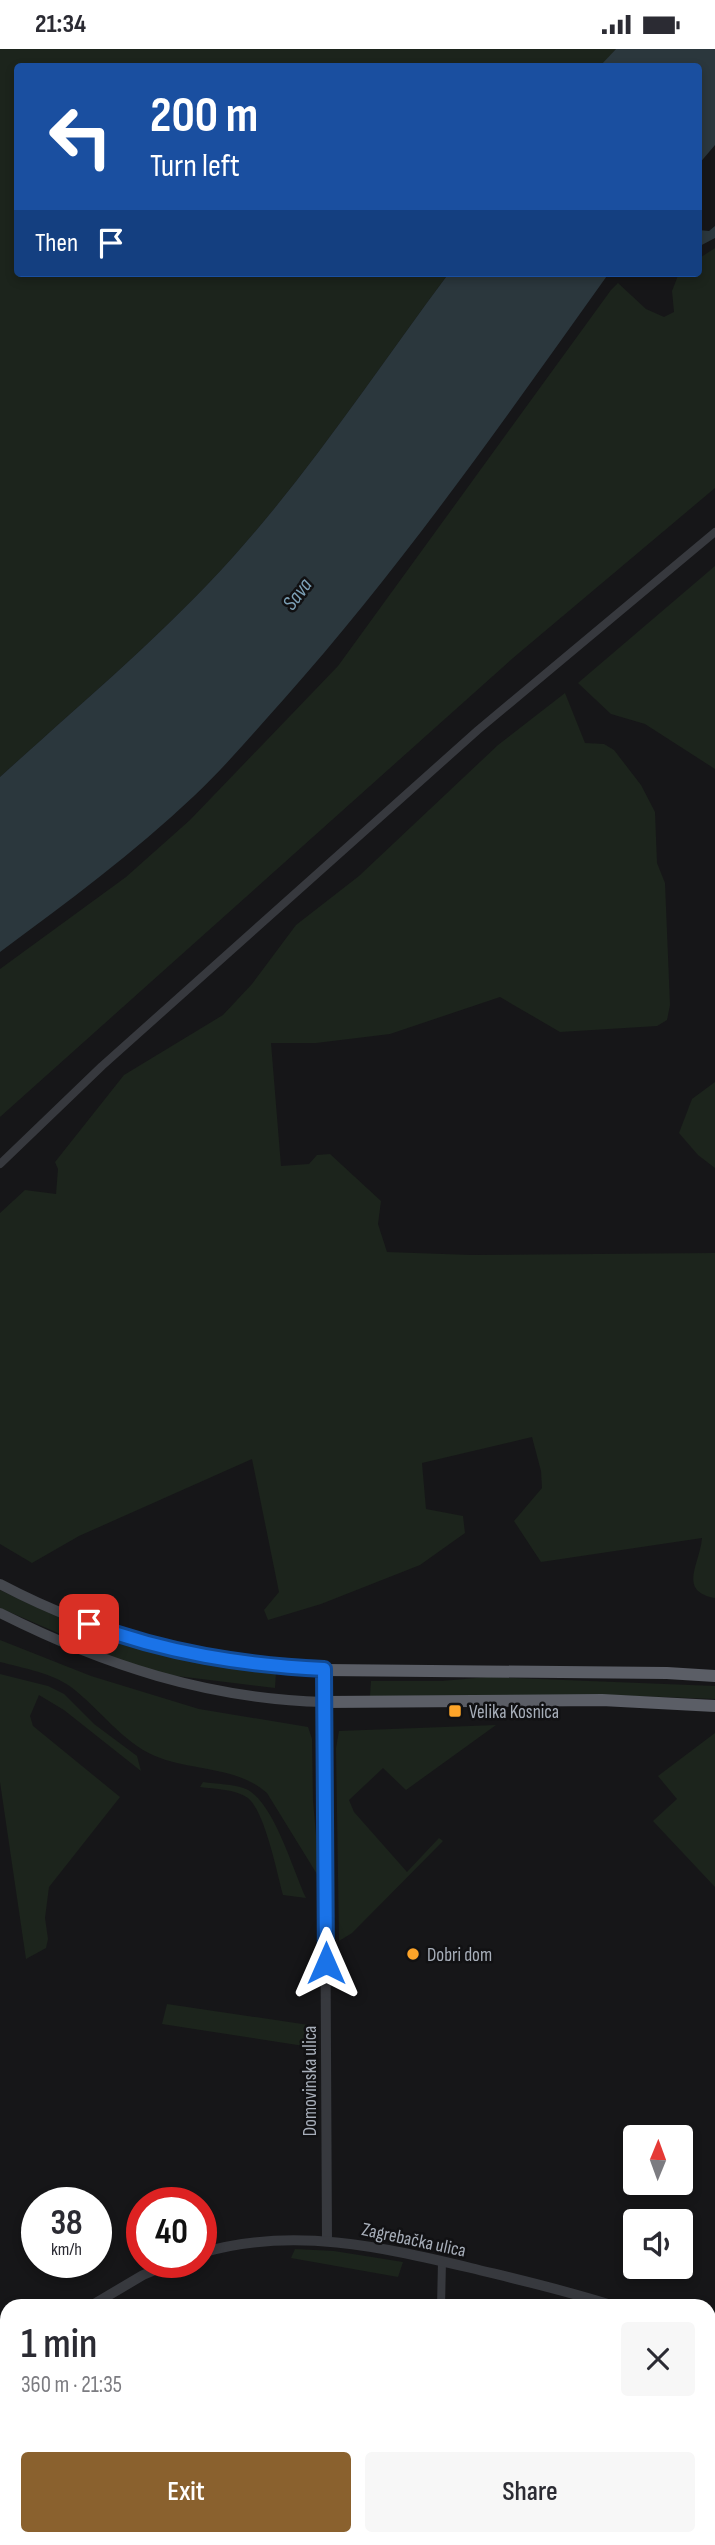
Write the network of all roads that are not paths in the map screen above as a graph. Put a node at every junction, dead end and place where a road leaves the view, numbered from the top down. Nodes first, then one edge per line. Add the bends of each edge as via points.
1 (715, 532) edge
2 (0, 1164) edge
3 (0, 1584) edge
4 (0, 1613) edge
5 (324, 1669) junction
6 (715, 1677) edge
7 (324, 1702) junction
8 (715, 1706) edge
9 (327, 2241) junction
10 (217, 2250) edge
11 (442, 2262) junction
12 (138, 2278) edge
13 (102, 2299) edge
14 (441, 2299) edge
15 (586, 2299) edge

1 - 2 street via 478,730 102,1066
3 - 5 main road via 89,1624 161,1648 255,1665
4 - 7 main road via 104,1660 171,1682 272,1701
5 - 6 highway
5 - 7 street, Domovinska ulica
7 - 8 highway via 602,1700
7 - 9 street, Domovinska ulica
9 - 10 street, Zagrebačka ulica via 262,2240
9 - 11 street, Zagrebačka ulica
11 - 14 street
11 - 15 street, Zagrebačka ulica
12 - 13 street

